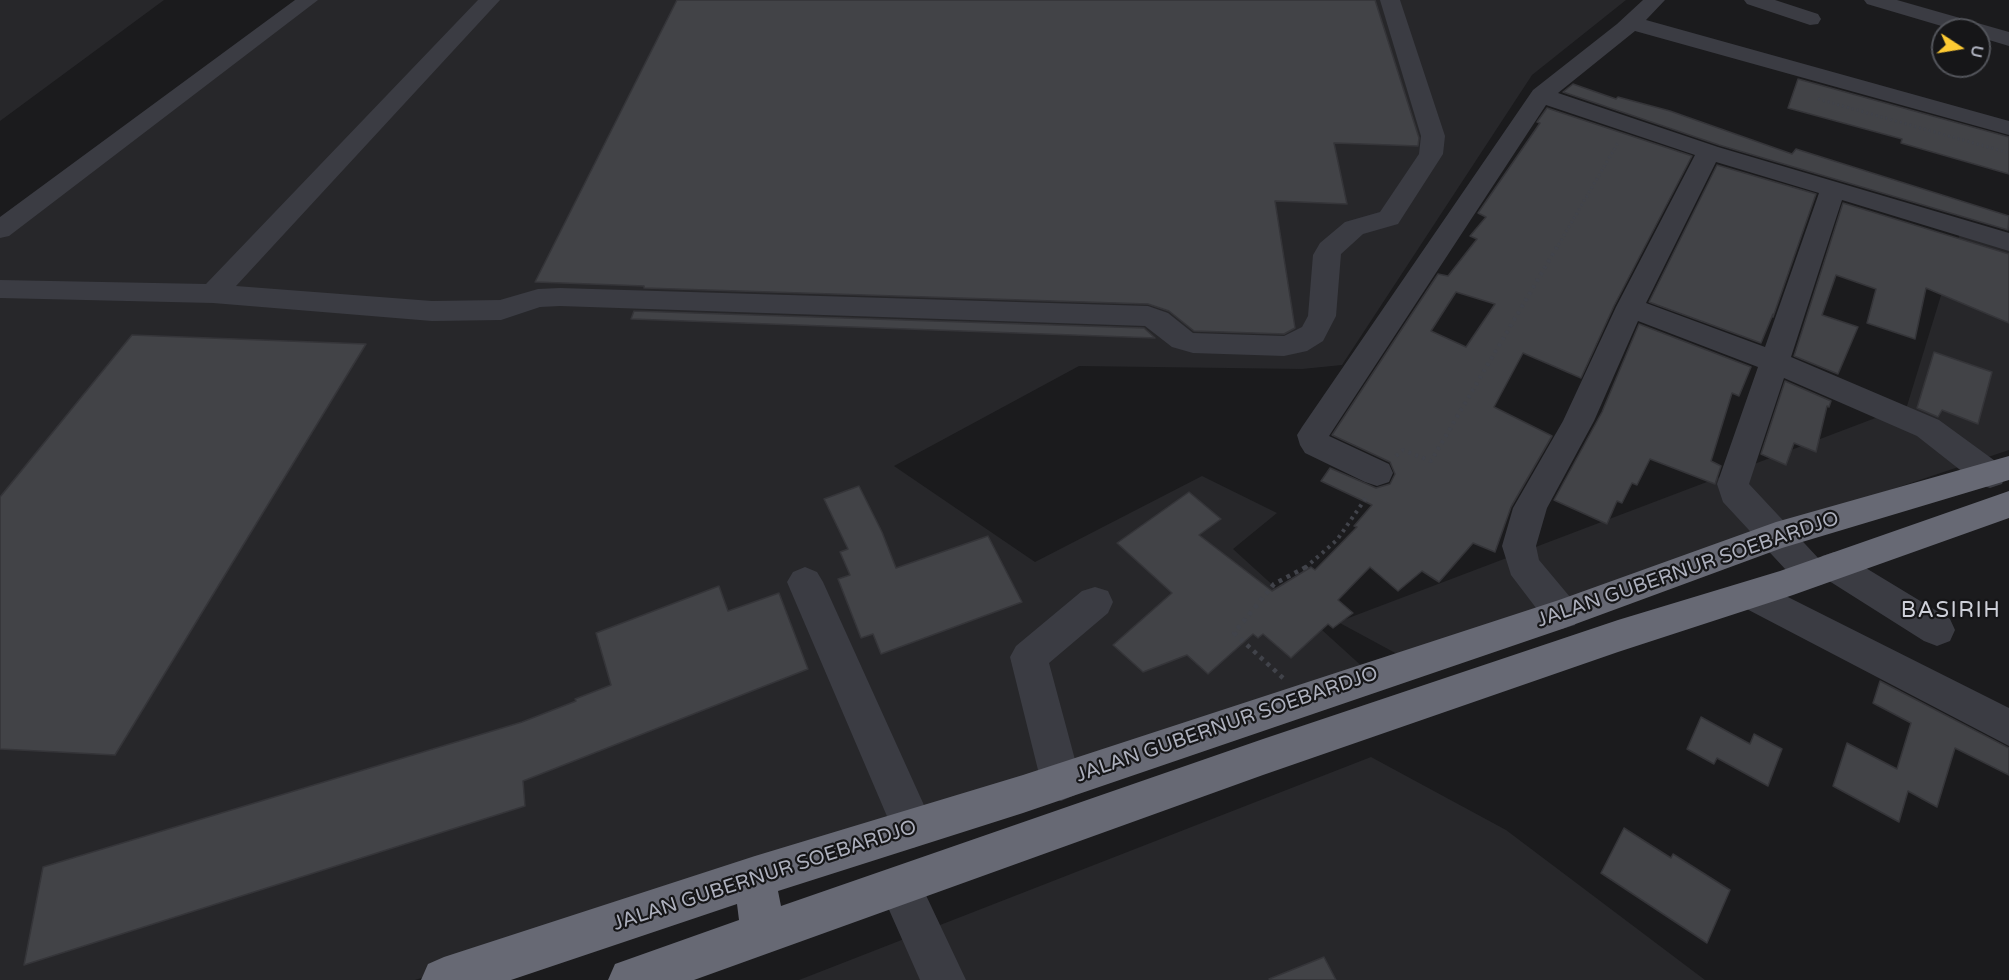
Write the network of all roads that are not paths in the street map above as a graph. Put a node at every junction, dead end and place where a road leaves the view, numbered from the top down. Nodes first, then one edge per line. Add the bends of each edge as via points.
1 (308, 0) edge
2 (490, 0) edge
3 (1390, 0) edge
4 (1754, 0) edge
5 (1874, 0) edge
6 (1640, 11) edge
7 (1937, 18) edge
8 (1810, 19) dead end
9 (1991, 34) edge
10 (2009, 39) edge
11 (1541, 95) junction
12 (2009, 120) edge
13 (2009, 128) edge
14 (1709, 152) junction
15 (1833, 189) junction
16 (0, 230) edge
17 (2009, 242) edge
18 (0, 289) edge
19 (213, 294) junction
20 (1630, 308) junction
21 (1775, 362) junction
22 (1377, 472) road end
23 (2003, 482) edge
24 (1776, 536) junction
25 (1822, 570) junction
26 (805, 582) dead end
27 (1754, 595) junction
28 (1095, 602) dead end
29 (1562, 614) junction
30 (1937, 630) dead end
31 (2009, 728) edge
32 (1061, 782) junction
33 (913, 828) junction
34 (755, 877) junction
35 (900, 887) junction
36 (763, 935) junction
37 (444, 980) edge
38 (631, 980) edge
39 (943, 980) edge

1 - 16 street
2 - 19 street
3 - 19 street via 1433,136 1431,154 1389,218 1347,232 1330,249 1322,316 1313,334 1297,344 1193,343 1182,340 1158,320 1136,316 560,297 538,298 501,310 432,311
4 - 8 street
5 - 7 street
6 - 11 street
6 - 12 street
6 - 13 street
9 - 10 street
11 - 14 street
11 - 22 street via 1313,435 1316,445
14 - 15 street
14 - 20 street
15 - 17 street
15 - 21 street
18 - 19 street
20 - 21 street
20 - 29 street via 1578,421 1530,508 1519,546 1528,575
21 - 23 street via 1928,428
21 - 24 street via 1733,488
23 - 24 highway, JALAN GUBERNUR SOEBARDJO
23 - 25 highway, JALAN GUBERNUR SOEBARDJO
24 - 25 street
24 - 29 highway, JALAN GUBERNUR SOEBARDJO
25 - 27 highway, JALAN GUBERNUR SOEBARDJO
25 - 30 street
26 - 33 street
27 - 31 street
27 - 35 highway, JALAN GUBERNUR SOEBARDJO via 1618,636 1274,753
28 - 32 street via 1029,657
29 - 32 highway, JALAN GUBERNUR SOEBARDJO
32 - 33 highway, JALAN GUBERNUR SOEBARDJO
33 - 34 highway, JALAN GUBERNUR SOEBARDJO
34 - 36 highway
34 - 37 highway, JALAN GUBERNUR SOEBARDJO
35 - 36 highway, JALAN GUBERNUR SOEBARDJO
35 - 39 street
36 - 38 highway, JALAN GUBERNUR SOEBARDJO

